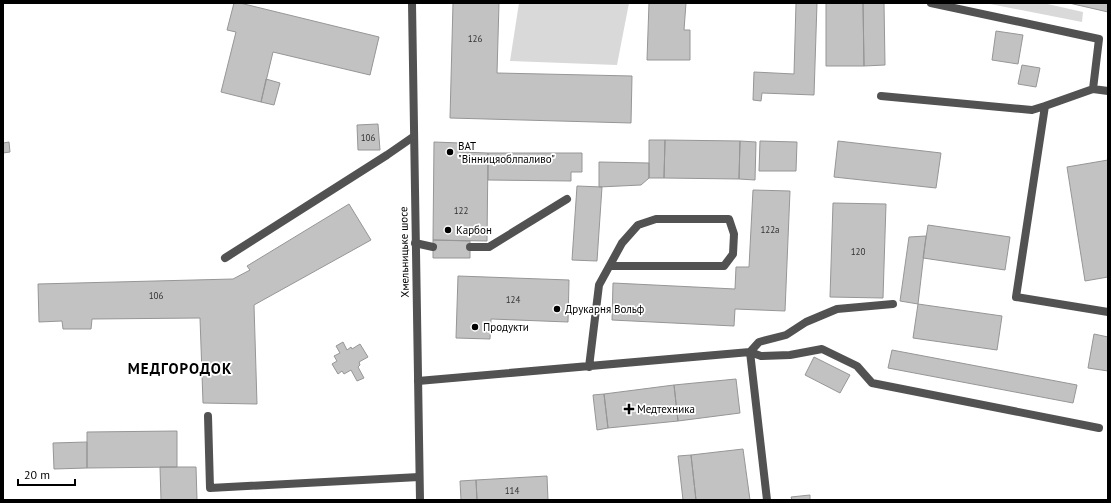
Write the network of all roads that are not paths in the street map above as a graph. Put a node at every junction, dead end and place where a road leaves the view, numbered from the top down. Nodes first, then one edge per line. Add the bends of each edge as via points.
1 (412, 3) edge
2 (932, 3) edge
3 (1093, 89) junction
4 (1108, 91) edge
5 (881, 96) dead end
6 (1044, 106) junction
7 (413, 137) junction
8 (567, 199) dead end
9 (415, 243) junction
10 (433, 247) dead end
11 (470, 247) dead end
12 (225, 258) dead end
13 (610, 266) junction
14 (893, 304) dead end
15 (1108, 312) edge
16 (750, 352) junction
17 (589, 367) junction
18 (418, 381) junction
19 (208, 416) dead end
20 (1099, 428) dead end
21 (419, 477) junction
22 (420, 500) edge
23 (767, 500) edge

1 - 7 street, Хмельницьке шосе
2 - 3 street via 1099,39
3 - 4 street
3 - 6 street
5 - 6 street via 1032,110
6 - 15 street via 1016,296
7 - 9 street, Хмельницьке шосе
7 - 12 street
8 - 11 street via 489,247
9 - 10 street
9 - 18 street, Хмельницьке шосе
13 - 13 street via 622,243 638,225 656,219 728,219 734,234 733,254 724,266
13 - 17 street via 599,285
14 - 16 street via 837,309 786,334 759,342
16 - 17 street
16 - 20 street via 761,356 790,355 822,349 857,366 872,383
16 - 23 street
17 - 18 street
18 - 21 street, Хмельницьке шосе
19 - 21 street via 210,488
21 - 22 street, Хмельницьке шосе

